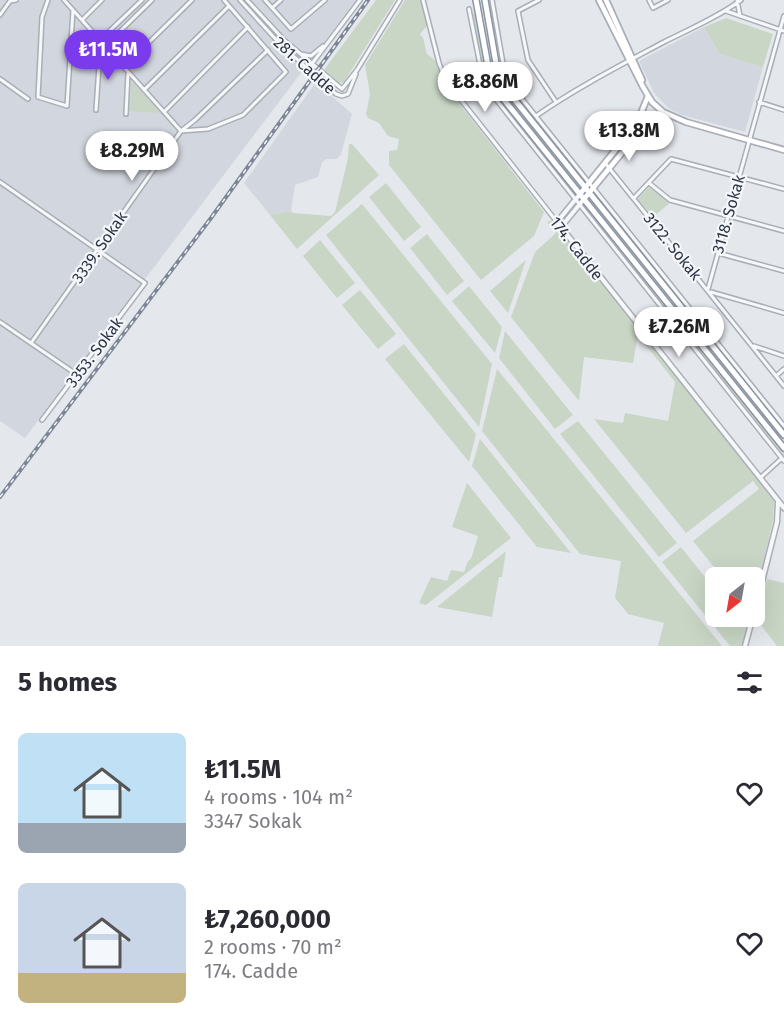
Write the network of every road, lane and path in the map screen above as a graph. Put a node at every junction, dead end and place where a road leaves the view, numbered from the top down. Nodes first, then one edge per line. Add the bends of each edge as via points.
1 (16, 0) edge
2 (64, 0) edge
3 (102, 0) edge
4 (142, 0) edge
5 (152, 0) edge
6 (192, 0) edge
7 (224, 0) edge
8 (240, 0) edge
9 (247, 0) edge
10 (265, 0) edge
11 (281, 0) edge
12 (325, 0) edge
13 (360, 0) edge
14 (400, 0) edge
15 (423, 0) edge
16 (485, 0) edge
17 (492, 0) edge
18 (539, 0) edge
19 (599, 0) edge
20 (606, 0) edge
21 (649, 0) edge
22 (668, 0) edge
23 (10, 1) edge
24 (46, 1) edge
25 (731, 1) edge
26 (739, 1) edge
27 (477, 2) edge
28 (733, 5) junction
29 (229, 6) junction
30 (272, 8) junction
31 (73, 9) junction
32 (469, 9) dead end
33 (726, 10) junction
34 (0, 15) edge
35 (740, 15) junction
36 (784, 16) edge
37 (82, 20) junction
38 (248, 27) junction
39 (782, 30) edge
40 (100, 40) junction
41 (329, 40) junction
42 (105, 46) junction
43 (268, 50) junction
44 (100, 51) junction
45 (298, 53) junction
46 (631, 60) junction
47 (312, 64) junction
48 (124, 68) junction
49 (308, 69) junction
50 (357, 70) junction
51 (129, 72) junction
52 (0, 79) edge
53 (144, 90) junction
54 (649, 97) junction
55 (28, 99) dead end
56 (556, 102) junction
57 (759, 102) junction
58 (96, 110) dead end
59 (784, 110) edge
60 (164, 112) junction
61 (663, 112) junction
62 (126, 114) dead end
63 (536, 116) junction
64 (181, 131) junction
65 (749, 140) junction
66 (784, 150) edge
67 (605, 163) junction
68 (609, 168) junction
69 (739, 177) junction
70 (0, 182) edge
71 (648, 183) junction
72 (589, 188) junction
73 (784, 189) edge
74 (634, 198) junction
75 (581, 199) junction
76 (575, 200) junction
77 (728, 216) junction
78 (557, 222) junction
79 (561, 227) junction
80 (784, 231) edge
81 (97, 249) junction
82 (718, 253) junction
83 (784, 271) edge
84 (709, 291) junction
85 (784, 313) edge
86 (0, 323) edge
87 (31, 343) junction
88 (752, 346) junction
89 (784, 356) edge
90 (784, 369) edge
91 (76, 374) junction
92 (776, 376) junction
93 (784, 386) edge
94 (42, 420) dead end
95 (784, 426) edge
96 (784, 435) edge
97 (784, 448) edge
98 (783, 459) edge
99 (760, 478) junction
100 (778, 501) junction
101 (784, 509) edge
102 (777, 522) junction
103 (765, 571) edge
104 (751, 627) edge
105 (745, 646) edge

1 - 23 street
2 - 31 street
3 - 37 street
4 - 40 street
5 - 42 street
6 - 48 street
7 - 29 street
8 - 49 street, 281. Cadde
9 - 45 street, 281. Cadde
10 - 30 street
11 - 30 street
12 - 30 street via 291,29
13 - 41 street
14 - 50 street
15 - 78 street, 174. Cadde via 446,81
16 - 72 highway via 497,69 504,85
17 - 63 street via 506,76
18 - 56 street via 518,11 528,60
19 - 46 main road
20 - 46 main road
21 - 22 street via 653,8
23 - 34 street
24 - 31 street via 38,98 67,106
25 - 28 street
26 - 28 street
26 - 35 street
27 - 75 highway via 494,84
28 - 33 street
29 - 38 street
29 - 53 street
31 - 37 street
32 - 76 street via 487,88
33 - 35 street
33 - 46 street
35 - 39 street
36 - 39 street, 3118. Sokak
37 - 40 street
38 - 43 street
38 - 60 street
39 - 57 street, 3118. Sokak
40 - 42 street
40 - 44 street
41 - 45 street via 311,56
41 - 47 street
42 - 44 street
42 - 48 street
43 - 64 street, 3339. Sokak
43 - 64 street via 286,72 243,115 213,127
44 - 58 street
45 - 47 street, 281. Cadde
46 - 54 main road
46 - 56 street
47 - 49 street
47 - 50 street, 281. Cadde via 341,89
48 - 51 street
49 - 50 street, 281. Cadde via 342,96 349,91
51 - 53 street
51 - 62 street
52 - 55 street
53 - 60 street
54 - 61 main road
54 - 67 main road via 637,123
56 - 63 street
57 - 59 street
57 - 65 street, 3118. Sokak
60 - 64 street
61 - 65 main road
61 - 68 main road via 639,132
63 - 72 street
64 - 81 street, 3339. Sokak
65 - 66 main road
65 - 69 street, 3118. Sokak
67 - 68 street, 3122. Sokak
67 - 72 main road
68 - 72 main road
68 - 74 street, 3122. Sokak
69 - 71 street via 671,159
69 - 73 street
69 - 77 street, 3118. Sokak
70 - 81 street
71 - 74 street
71 - 77 street via 670,200
72 - 75 main road
72 - 95 street
72 - 96 highway
74 - 84 street, 3122. Sokak
75 - 76 street
75 - 79 street
75 - 97 highway
75 - 98 street
76 - 78 street
77 - 80 street
77 - 82 street, 3118. Sokak
78 - 79 street, 174. Cadde
79 - 99 street, 174. Cadde
81 - 87 street, 3339. Sokak
81 - 91 street, 3353. Sokak via 145,283
82 - 83 street
82 - 84 street, 3118. Sokak
84 - 85 street
84 - 88 street, 3122. Sokak
86 - 87 street
87 - 91 street
88 - 89 street
88 - 92 street, 3122. Sokak
90 - 92 street
91 - 94 street, 3353. Sokak
92 - 93 street, 3122. Sokak
98 - 99 street
99 - 100 street, 174. Cadde
100 - 101 street, 174. Cadde
100 - 102 street
101 - 102 street
102 - 103 street
104 - 105 street

